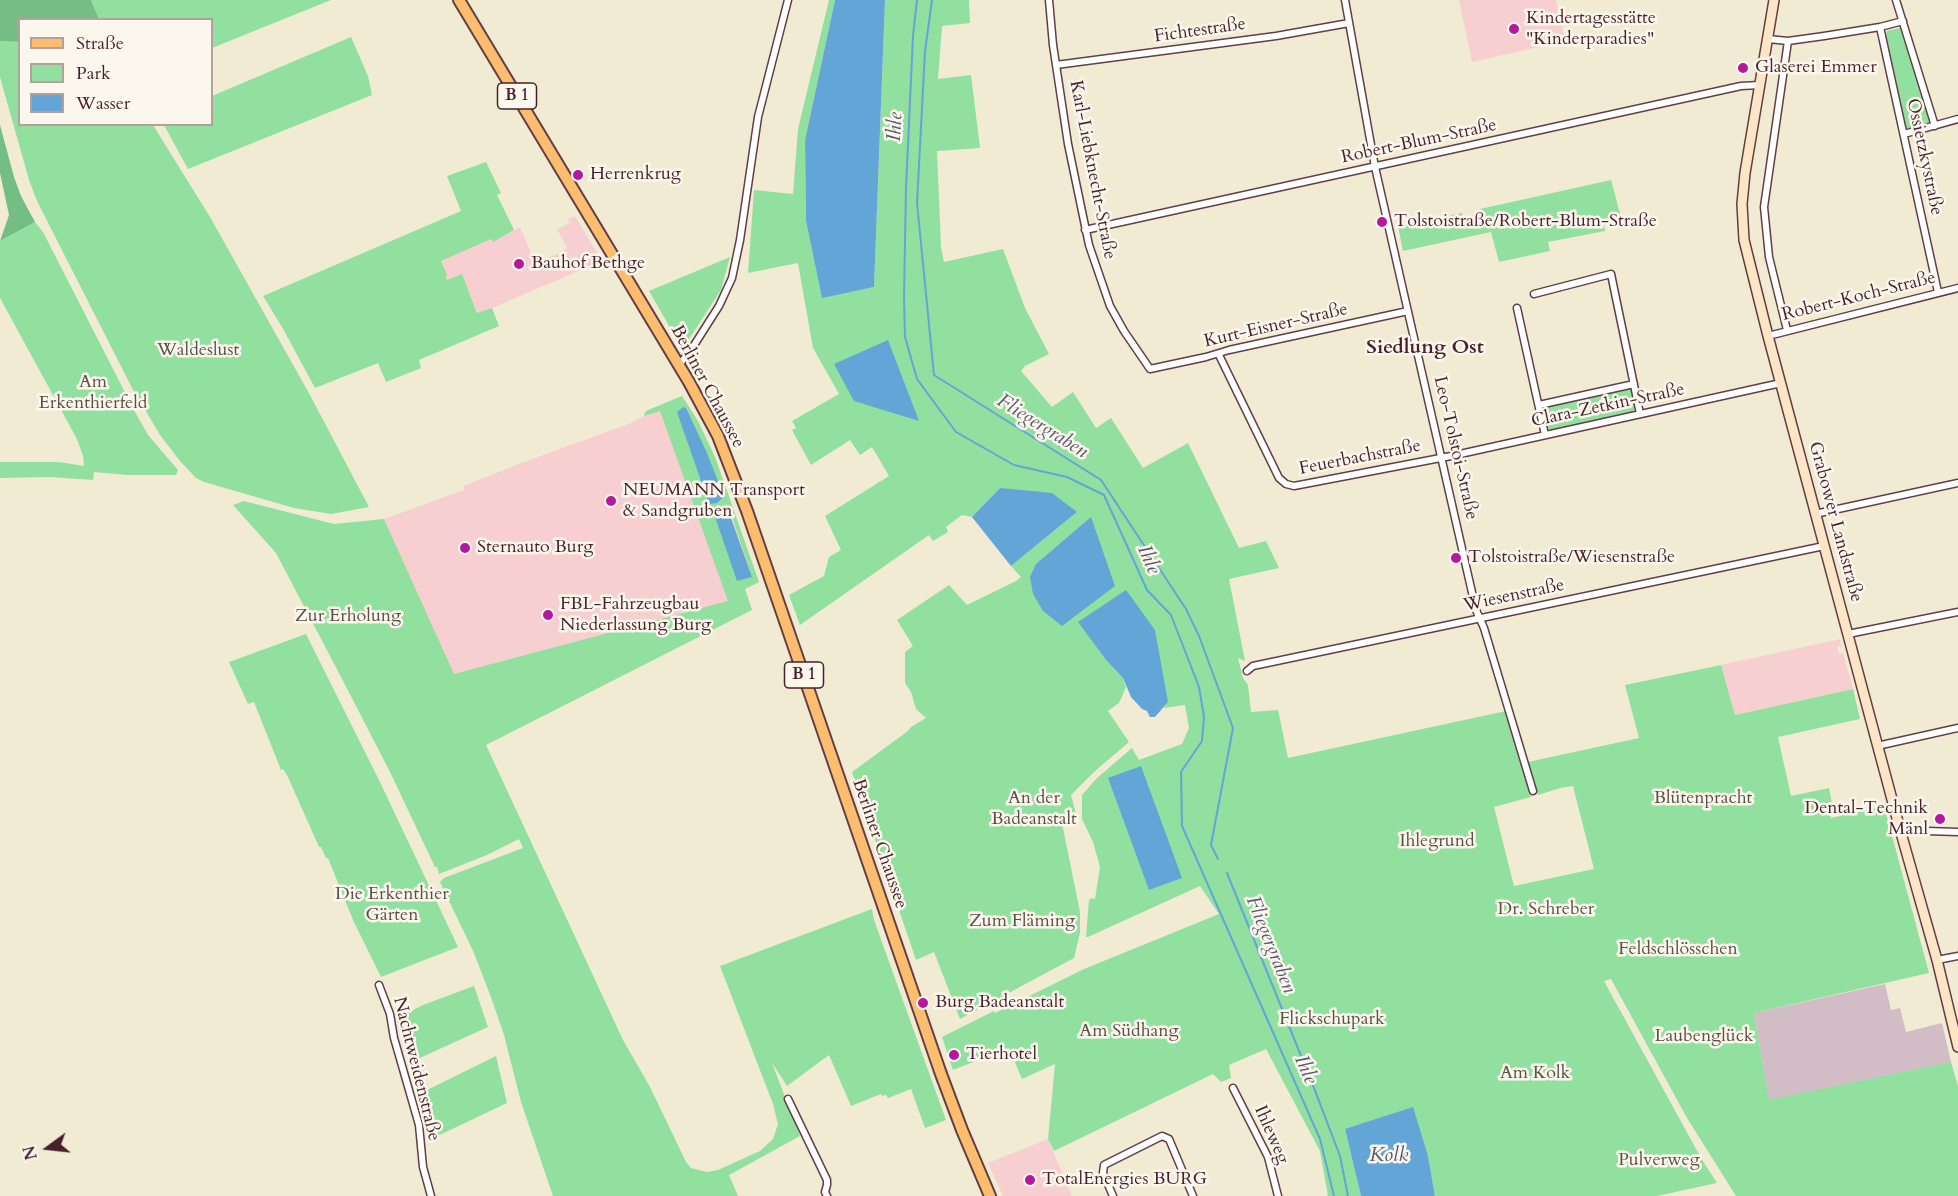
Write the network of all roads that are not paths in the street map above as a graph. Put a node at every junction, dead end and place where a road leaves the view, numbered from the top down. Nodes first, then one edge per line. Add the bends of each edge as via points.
1 (459, 0) edge
2 (788, 0) edge
3 (1049, 0) edge
4 (1345, 0) edge
5 (1774, 0) edge
6 (1896, 0) edge
7 (1903, 21) junction
8 (1349, 23) junction
9 (1880, 27) junction
10 (1768, 39) junction
11 (1788, 40) junction
12 (1056, 65) junction
13 (1760, 85) junction
14 (1958, 119) edge
15 (1935, 126) junction
16 (1904, 134) junction
17 (1375, 167) junction
18 (1085, 230) junction
19 (1958, 288) edge
20 (1938, 292) junction
21 (1534, 294) dead end
22 (1517, 308) dead end
23 (1408, 311) junction
24 (1787, 330) junction
25 (1768, 336) junction
26 (1220, 354) junction
27 (678, 365) junction
28 (1150, 369) joint
29 (1780, 383) junction
30 (1634, 384) junction
31 (1539, 405) junction
32 (1640, 414) junction
33 (1545, 435) junction
34 (1443, 457) junction
35 (1958, 483) edge
36 (1815, 514) junction
37 (1824, 546) junction
38 (1958, 612) edge
39 (1480, 618) junction
40 (1848, 634) junction
41 (1247, 671) dead end
42 (1958, 728) edge
43 (1877, 746) junction
44 (1533, 791) dead end
45 (1926, 831) dead end
46 (1958, 832) edge
47 (1958, 956) edge
48 (1937, 960) junction
49 (379, 985) dead end
50 (1958, 1047) edge
51 (1233, 1088) dead end
52 (788, 1099) dead end
53 (431, 1196) edge
54 (827, 1196) edge
55 (990, 1196) edge
56 (1113, 1196) edge
57 (1193, 1196) edge
58 (1278, 1196) edge

1 - 27 main road, Berliner Chaussee / B 1
2 - 27 street via 765,82 732,278 719,306
3 - 12 street, Karl-Liebknecht-Straße
4 - 8 street, Leo-Tolstoi-Straße
5 - 10 main road, Grabower Landstraße
6 - 7 street, Ossietzkystraße
7 - 9 street
7 - 15 street, Ossietzkystraße
8 - 12 street, Fichtestraße
8 - 17 street, Leo-Tolstoi-Straße
9 - 11 street
9 - 16 street, Ossietzkystraße
10 - 11 street
10 - 13 main road, Grabower Landstraße
11 - 24 street via 1764,207 1769,257
12 - 18 street, Karl-Liebknecht-Straße
13 - 17 street, Robert-Blum-Straße
13 - 25 main road, Grabower Landstraße via 1744,181 1742,222
14 - 15 street
15 - 16 street
16 - 20 street, Ossietzkystraße
17 - 18 street, Robert-Blum-Straße
17 - 23 street, Leo-Tolstoi-Straße
18 - 28 street, Karl-Liebknecht-Straße via 1110,306
19 - 20 street, Robert-Koch-Straße
20 - 24 street, Robert-Koch-Straße
21 - 30 street via 1611,274
22 - 31 street
23 - 26 street, Kurt-Eisner-Straße
23 - 34 street, Leo-Tolstoi-Straße
24 - 25 street, Robert-Koch-Straße
25 - 29 main road, Grabower Landstraße
26 - 28 street, Kurt-Eisner-Straße
26 - 34 street, Feuerbachstraße via 1279,478 1286,484 1302,485
27 - 55 main road, Berliner Chaussee / B 1 via 713,424 732,469 938,1064
29 - 32 street, Clara-Zetkin-Straße
29 - 36 main road, Grabower Landstraße
30 - 31 street, Clara-Zetkin-Straße
30 - 32 street
31 - 33 street
32 - 33 street, Clara-Zetkin-Straße
33 - 34 street, Clara-Zetkin-Straße
34 - 39 street, Leo-Tolstoi-Straße
35 - 36 street
36 - 37 main road, Grabower Landstraße
37 - 39 street, Wiesenstraße
37 - 40 main road, Grabower Landstraße
38 - 40 street
39 - 41 street, Wiesenstraße via 1253,666
39 - 44 street, Leo-Tolstoi-Straße
40 - 43 main road, Grabower Landstraße
42 - 43 street
43 - 48 main road, Grabower Landstraße
45 - 46 street
47 - 48 street
48 - 50 main road, Grabower Landstraße
49 - 53 street, Nachtweidenstraße via 419,1125 423,1167
51 - 58 street, Ihleweg via 1268,1157
52 - 54 street via 826,1180
56 - 57 street via 1103,1173 1104,1165 1162,1136 1168,1139

